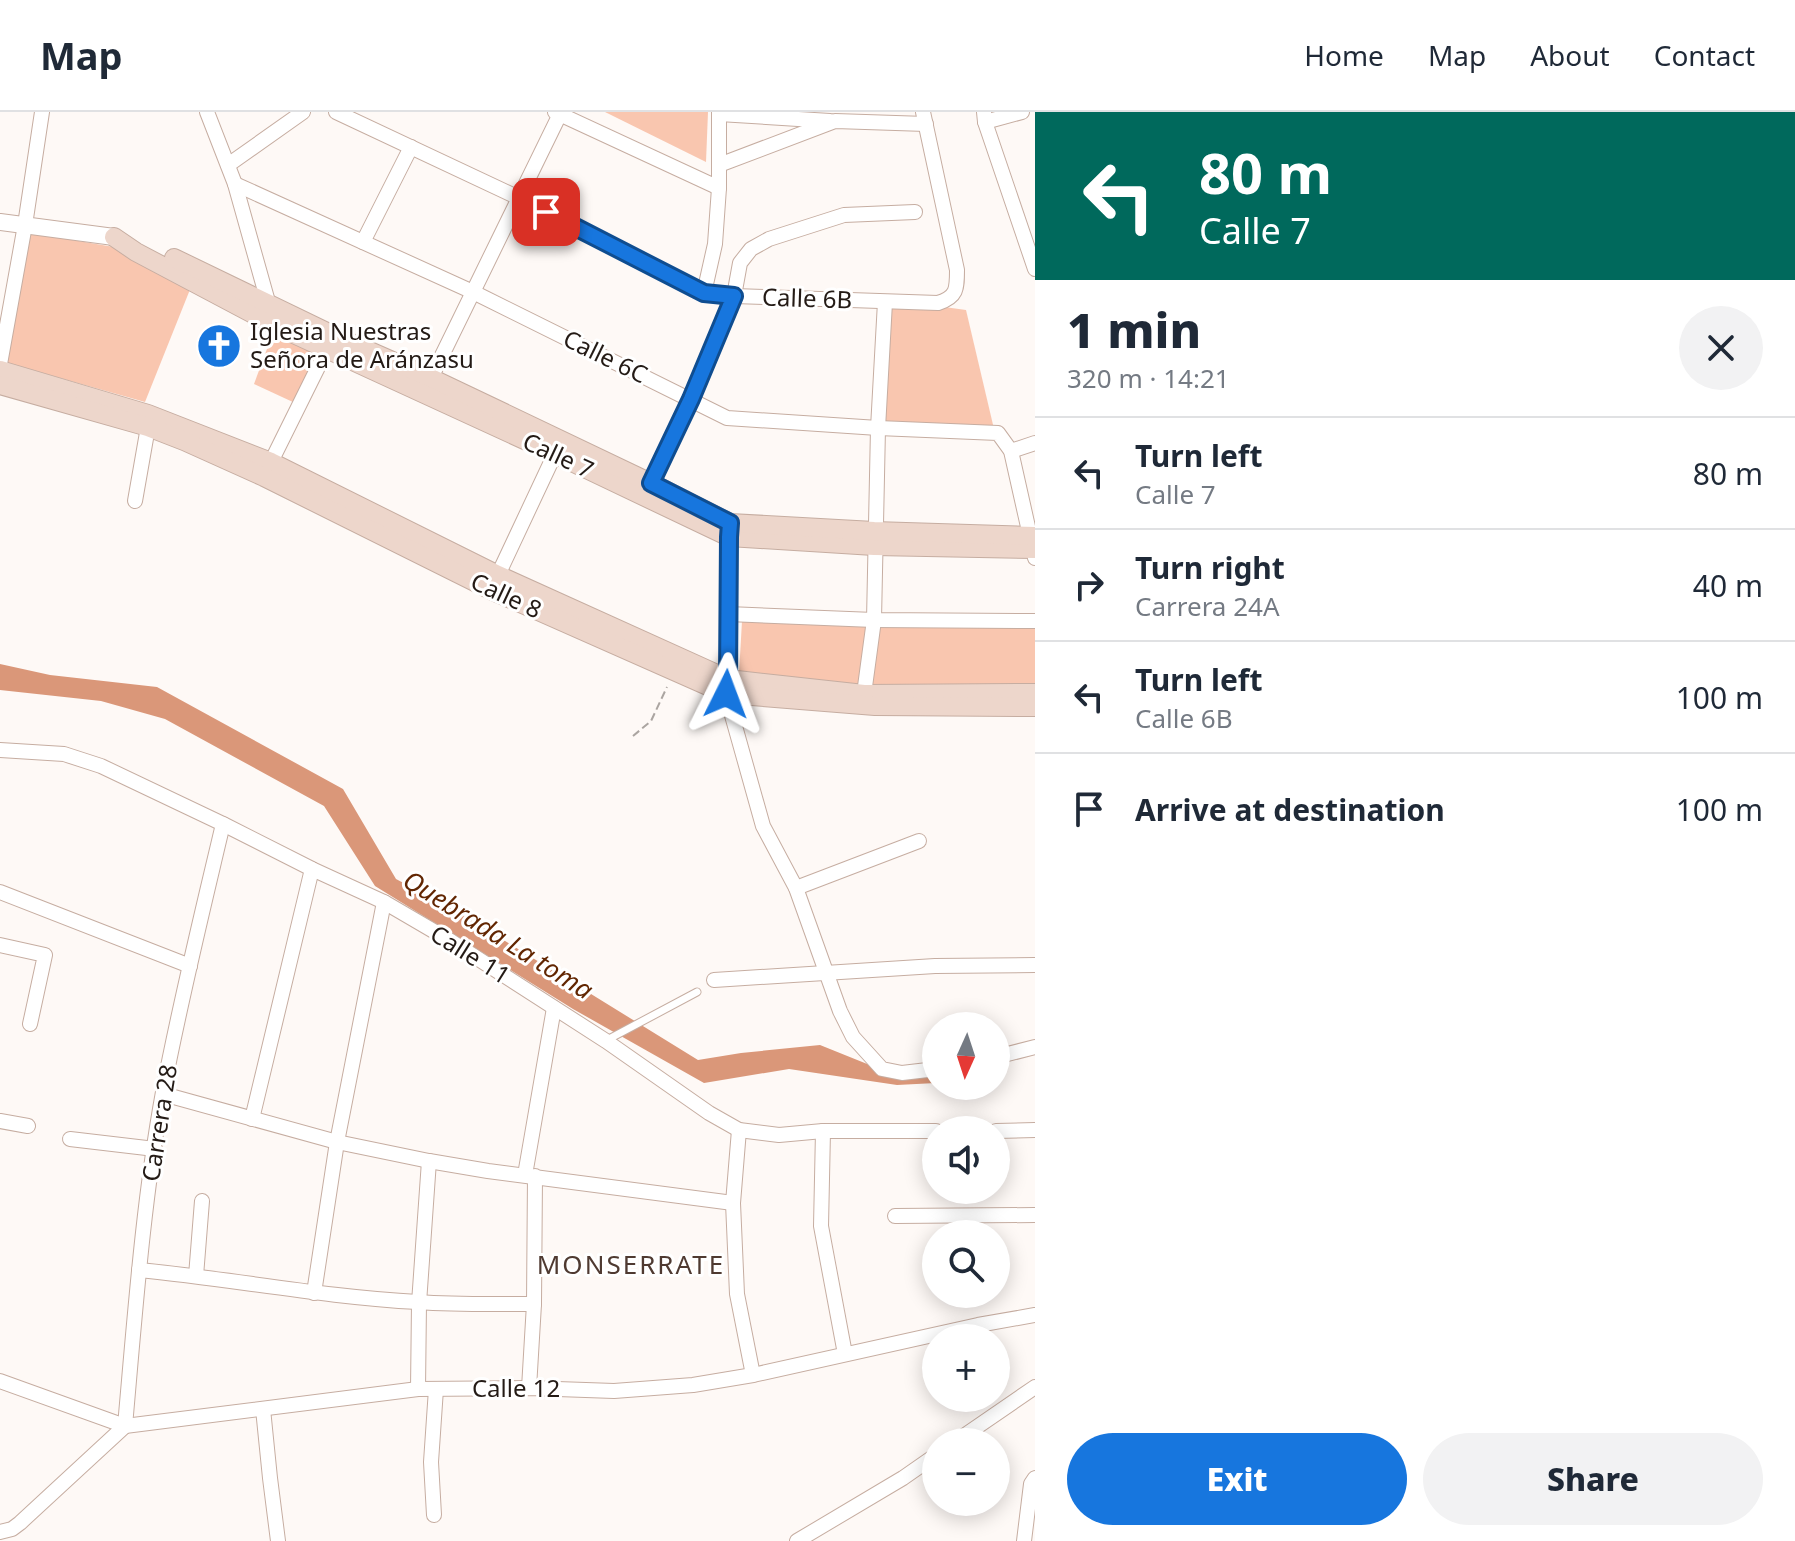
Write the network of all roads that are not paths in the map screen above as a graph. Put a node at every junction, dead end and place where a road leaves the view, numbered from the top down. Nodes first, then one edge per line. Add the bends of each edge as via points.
1 (42, 112) edge
2 (207, 112) edge
3 (303, 112) edge
4 (336, 112) edge
5 (1022, 112) edge
6 (558, 113) edge
7 (719, 113) edge
8 (984, 117) edge
9 (925, 118) edge
10 (835, 121) junction
11 (411, 147) junction
12 (228, 165) junction
13 (719, 165) junction
14 (235, 184) junction
15 (719, 188) junction
16 (519, 198) junction
17 (915, 212) dead end
18 (0, 222) edge
19 (25, 225) junction
20 (114, 237) junction
21 (363, 242) junction
22 (1033, 259) edge
23 (473, 292) junction
24 (704, 293) junction
25 (734, 296) junction
26 (885, 302) junction
27 (270, 305) junction
28 (272, 324) junction
29 (330, 342) junction
30 (0, 367) edge
31 (431, 378) junction
32 (0, 385) edge
33 (691, 399) junction
34 (148, 427) junction
35 (878, 428) junction
36 (1035, 443) edge
37 (558, 447) junction
38 (1011, 451) junction
39 (271, 462) junction
40 (651, 483) junction
41 (135, 501) dead end
42 (729, 530) junction
43 (874, 538) junction
44 (1034, 546) edge
45 (498, 575) junction
46 (728, 614) junction
47 (874, 620) junction
48 (1035, 621) edge
49 (727, 686) junction
50 (1035, 693) edge
51 (864, 694) junction
52 (1035, 707) edge
53 (1, 752) edge
54 (223, 824) junction
55 (919, 841) dead end
56 (312, 869) junction
57 (796, 888) junction
58 (0, 892) edge
59 (384, 902) junction
60 (0, 945) edge
61 (1035, 965) edge
62 (190, 966) junction
63 (826, 972) junction
64 (714, 980) dead end
65 (697, 992) dead end
66 (554, 1008) junction
67 (30, 1024) dead end
68 (606, 1041) junction
69 (1035, 1047) edge
70 (1010, 1053) edge
71 (922, 1071) edge
72 (163, 1094) junction
73 (252, 1119) junction
74 (0, 1121) edge
75 (28, 1126) dead end
76 (739, 1130) junction
77 (1035, 1130) edge
78 (823, 1131) junction
79 (922, 1131) edge
80 (1010, 1131) edge
81 (70, 1139) dead end
82 (337, 1142) junction
83 (155, 1149) junction
84 (429, 1161) junction
85 (530, 1176) junction
86 (202, 1201) dead end
87 (733, 1203) junction
88 (1035, 1215) edge
89 (895, 1216) dead end
90 (139, 1270) junction
91 (196, 1276) junction
92 (314, 1293) junction
93 (419, 1303) junction
94 (534, 1304) junction
95 (1035, 1315) edge
96 (845, 1354) junction
97 (753, 1375) junction
98 (0, 1381) edge
99 (1035, 1387) edge
100 (529, 1388) junction
101 (418, 1389) junction
102 (436, 1389) junction
103 (263, 1409) junction
104 (125, 1426) junction
105 (975, 1428) edge
106 (922, 1465) edge
107 (1035, 1478) edge
108 (434, 1515) dead end
109 (9, 1534) edge
110 (278, 1541) edge
111 (797, 1541) edge
112 (1024, 1541) edge

1 - 19 street
2 - 12 street
3 - 12 street
4 - 11 street, Calle 6B
5 - 8 street
6 - 15 street
6 - 16 street
7 - 10 street
7 - 13 street
8 - 22 street
9 - 10 street
9 - 26 street, Calle 6B via 957,286 949,299 938,303
10 - 13 street
11 - 16 street, Calle 6B
11 - 21 street
12 - 14 street
13 - 15 street
14 - 21 street, Calle 6C
14 - 27 street
15 - 24 street
16 - 23 street
16 - 24 street, Calle 6B
17 - 25 street via 844,215 769,239 740,263
18 - 19 street, Calle 7
19 - 20 street, Calle 7
19 - 30 street
20 - 27 main road, Calle 7 via 138,239
20 - 28 main road, Calle 7
21 - 23 street, Calle 6C
23 - 31 street
23 - 33 street, Calle 6C
24 - 25 street, Calle 6B
25 - 26 street, Calle 6B
25 - 33 street
26 - 35 street
27 - 28 street
27 - 29 main road, Calle 7
28 - 29 main road, Calle 7
29 - 31 main road, Calle 7
29 - 37 main road, Calle 7
29 - 39 street
30 - 39 main road, Calle 8 via 148,414
31 - 37 main road, Calle 7
32 - 34 main road, Calle 8
33 - 35 street, Calle 6C via 727,418
33 - 40 street
34 - 41 street
34 - 49 main road, Calle 8 via 264,477 493,591 674,671
35 - 38 street, Calle 6C via 998,433
35 - 43 street
36 - 38 street
37 - 40 main road, Calle 7
37 - 42 main road, Calle 7
37 - 45 street
38 - 44 street
39 - 45 main road, Calle 8
40 - 42 main road, Calle 7
42 - 43 main road, Calle 7
42 - 46 street
43 - 44 main road, Calle 7
43 - 47 street
45 - 49 main road, Calle 8
46 - 47 street
46 - 49 street
47 - 48 street
47 - 51 street
49 - 51 main road, Calle 8
49 - 52 main road, Calle 8 via 875,706
49 - 57 street via 763,826
50 - 51 main road, Calle 8
53 - 54 street, Calle 11 via 64,754 89,762
54 - 56 street, Calle 11
54 - 62 street, Carrera 28
55 - 57 street
56 - 59 street, Calle 11
56 - 73 street
57 - 63 street
58 - 62 street
59 - 66 street, Calle 11
59 - 82 street
60 - 67 street via 45,955
61 - 63 street
62 - 72 street, Carrera 28
63 - 64 street
63 - 71 street via 853,1037 872,1060 891,1072
65 - 68 lane
66 - 68 street, Calle 11
66 - 85 street
68 - 76 street, Calle 11
69 - 70 street
72 - 73 street
72 - 83 street, Carrera 28
73 - 82 street
74 - 75 street
76 - 78 street, Calle 11 via 779,1135
76 - 87 street
77 - 80 street
78 - 79 street, Calle 11
78 - 96 street via 821,1226
81 - 83 street
82 - 84 street
82 - 92 street
83 - 90 street, Carrera 28
84 - 85 street
84 - 93 street
85 - 87 street
85 - 94 street
86 - 91 street
87 - 97 street via 737,1294
88 - 89 street
90 - 91 street
90 - 104 street, Carrera 28
91 - 92 street
92 - 93 street
93 - 94 street
93 - 101 street
94 - 100 street
95 - 96 street, Calle 12
96 - 97 street, Calle 12
97 - 100 street, Calle 12 via 614,1391
98 - 104 street, Calle 12
99 - 105 street
100 - 102 street, Calle 12
101 - 102 street, Calle 12
101 - 103 street, Calle 12
102 - 108 street
103 - 104 street, Calle 12
103 - 110 street
104 - 109 street
106 - 111 street
107 - 112 street

